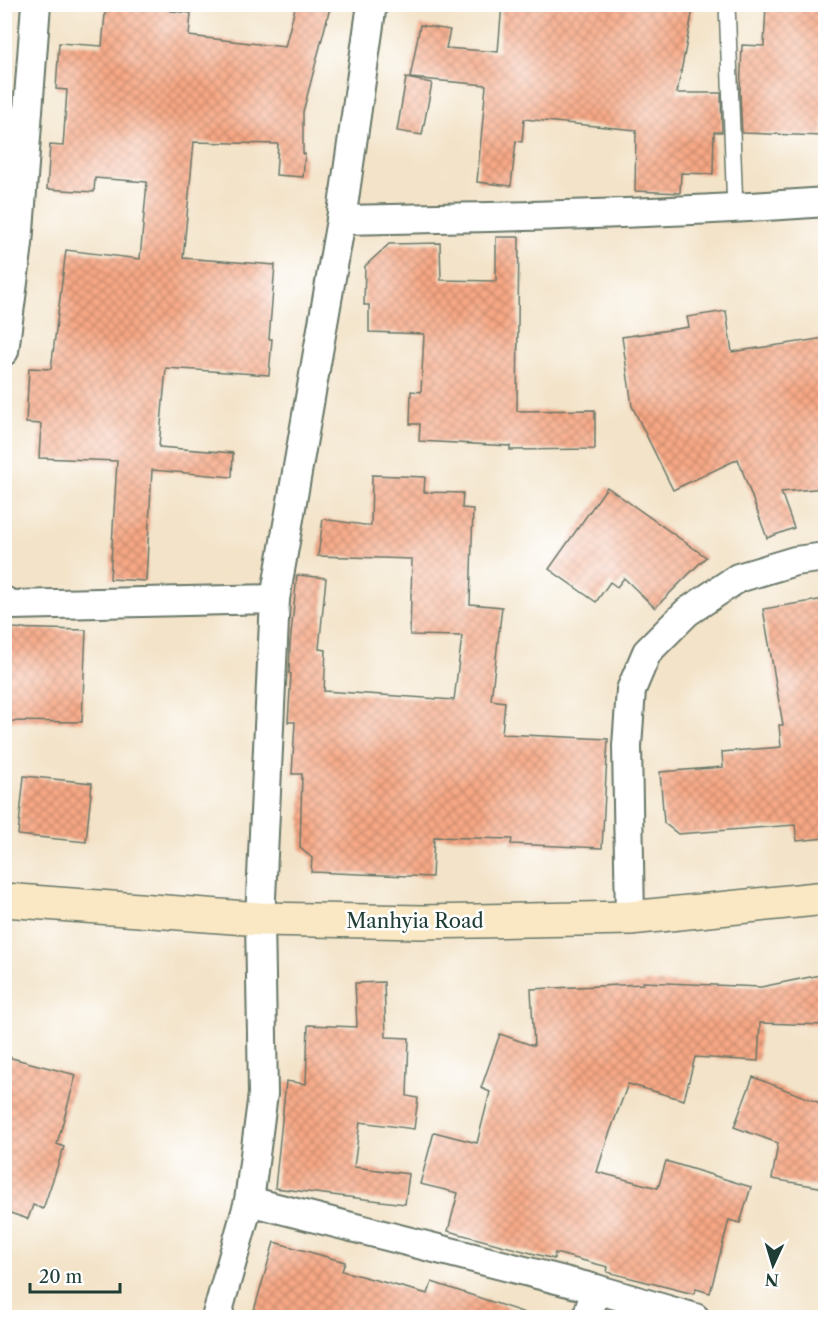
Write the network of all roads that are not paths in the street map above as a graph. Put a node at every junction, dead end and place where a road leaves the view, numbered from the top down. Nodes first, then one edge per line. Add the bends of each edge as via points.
1 (36, 4) edge
2 (372, 4) edge
3 (727, 4) edge
4 (825, 202) edge
5 (735, 209) junction
6 (341, 220) junction
7 (4, 351) edge
8 (825, 557) edge
9 (275, 599) junction
10 (4, 601) edge
11 (825, 898) edge
12 (4, 900) edge
13 (630, 918) junction
14 (260, 919) junction
15 (249, 1201) junction
16 (596, 1289) junction
17 (216, 1317) edge
18 (587, 1317) edge
19 (695, 1317) edge

1 - 7 street via 18,244
2 - 6 street
3 - 5 lane
4 - 5 street
5 - 6 street
6 - 9 street
8 - 13 street via 795,561 738,578 687,612 647,652 631,690 627,746
9 - 10 street via 12,605
9 - 14 street
11 - 13 main road, Manhyia Road
12 - 14 main road, Manhyia Road
13 - 14 main road, Manhyia Road via 422,922
14 - 15 street via 263,1094
15 - 16 street
15 - 17 street
16 - 18 street
16 - 19 street

